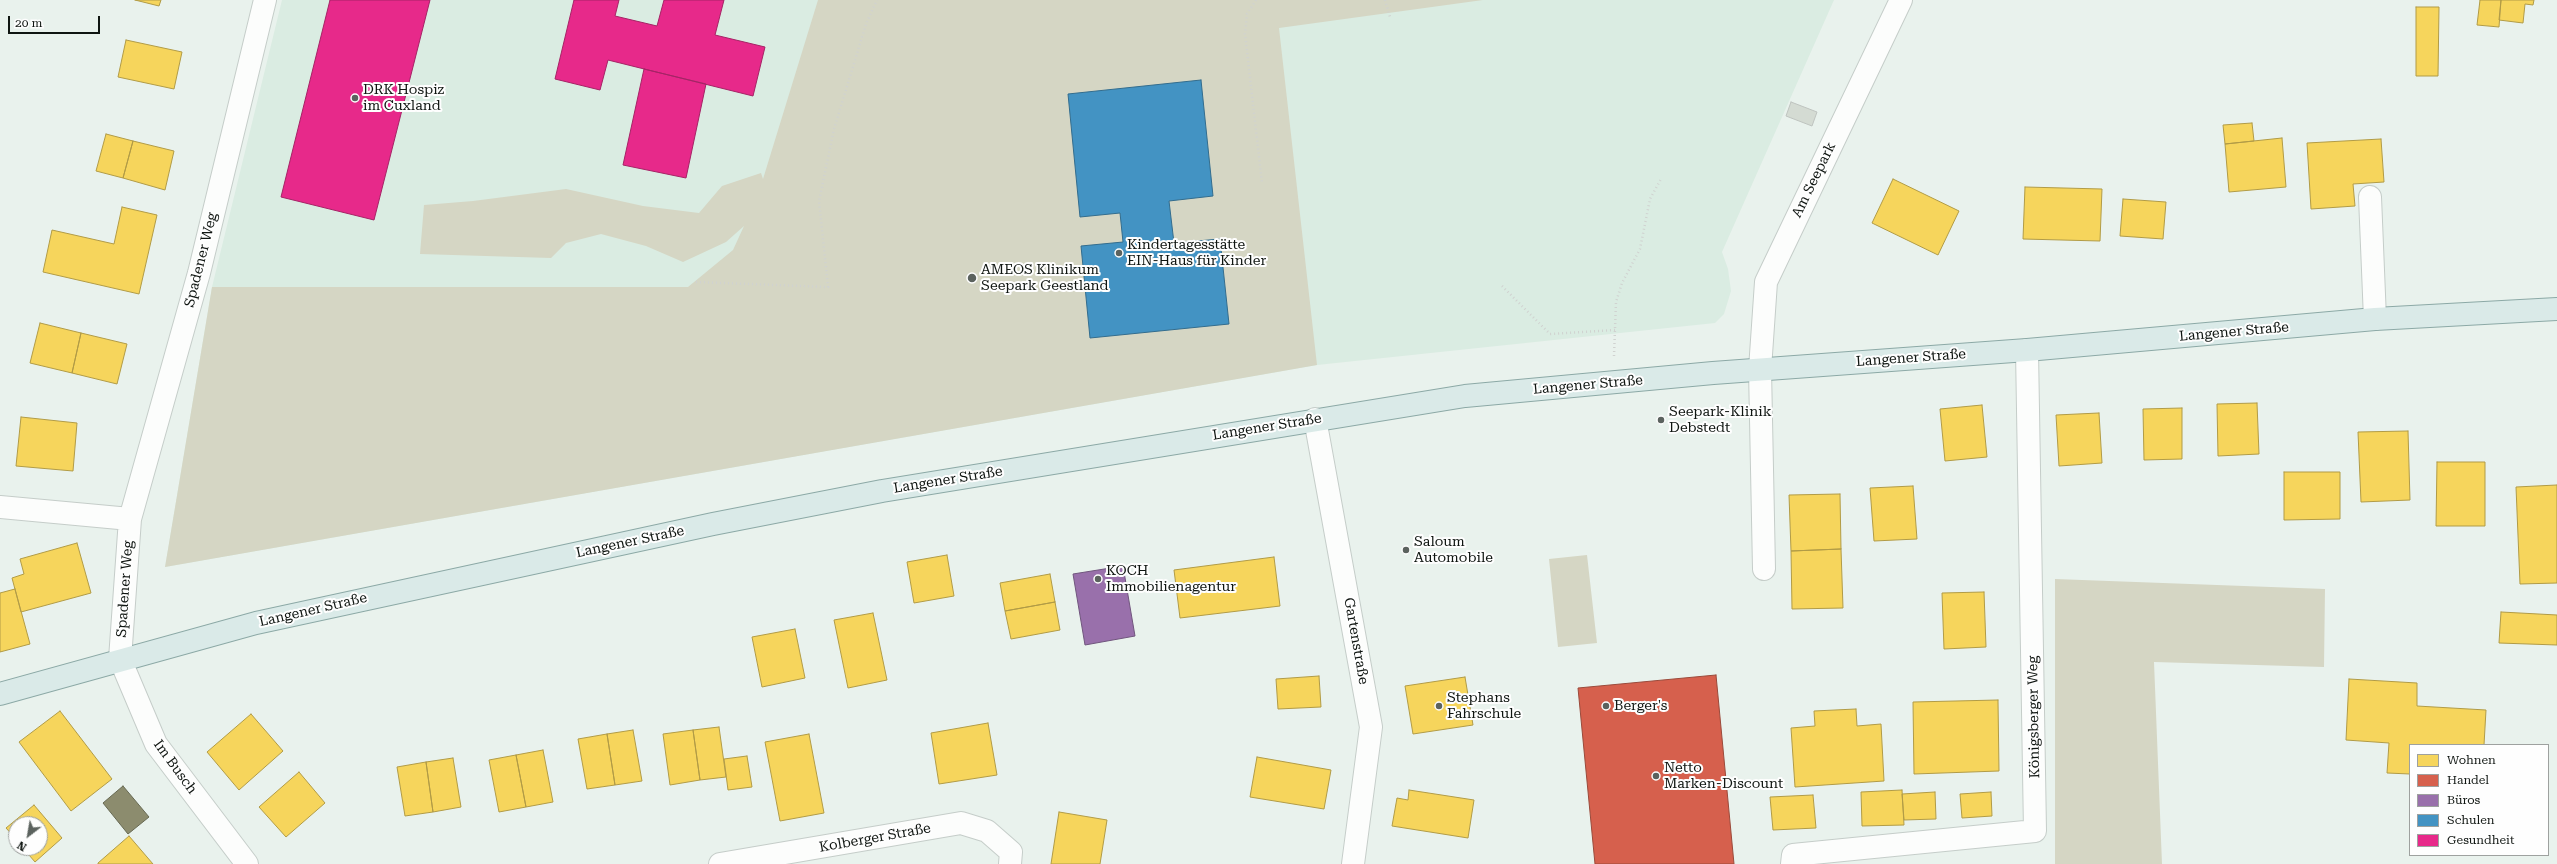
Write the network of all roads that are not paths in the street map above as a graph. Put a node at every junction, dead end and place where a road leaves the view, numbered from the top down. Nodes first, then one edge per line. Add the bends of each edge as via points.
1 (265, 0) edge
2 (1901, 0) edge
3 (2370, 197) dead end
4 (2557, 309) edge
5 (2375, 319) junction
6 (2027, 350) junction
7 (1760, 369) junction
8 (1315, 419) junction
9 (0, 506) edge
10 (130, 519) junction
11 (1764, 569) dead end
12 (120, 659) junction
13 (0, 694) edge
14 (247, 864) edge
15 (720, 864) edge
16 (1010, 864) edge
17 (1353, 864) edge
18 (1792, 864) edge

1 - 10 street, Spadener Weg via 199,273
2 - 7 street, Am Seepark via 1766,282
3 - 5 street
4 - 5 main road, Langener Straße
5 - 6 main road, Langener Straße
6 - 7 main road, Langener Straße
6 - 18 street, Königsberger Weg via 2035,831 1793,855
7 - 8 main road, Langener Straße via 1465,396
7 - 11 street, Am Seepark
8 - 12 main road, Langener Straße via 882,492 713,524 263,621
8 - 17 street, Gartenstraße via 1371,727
9 - 10 street
10 - 12 street, Spadener Weg
12 - 13 main road, Langener Straße
12 - 14 street, Im Busch via 156,744
15 - 16 street, Kolberger Straße via 961,823 986,831 1011,852

